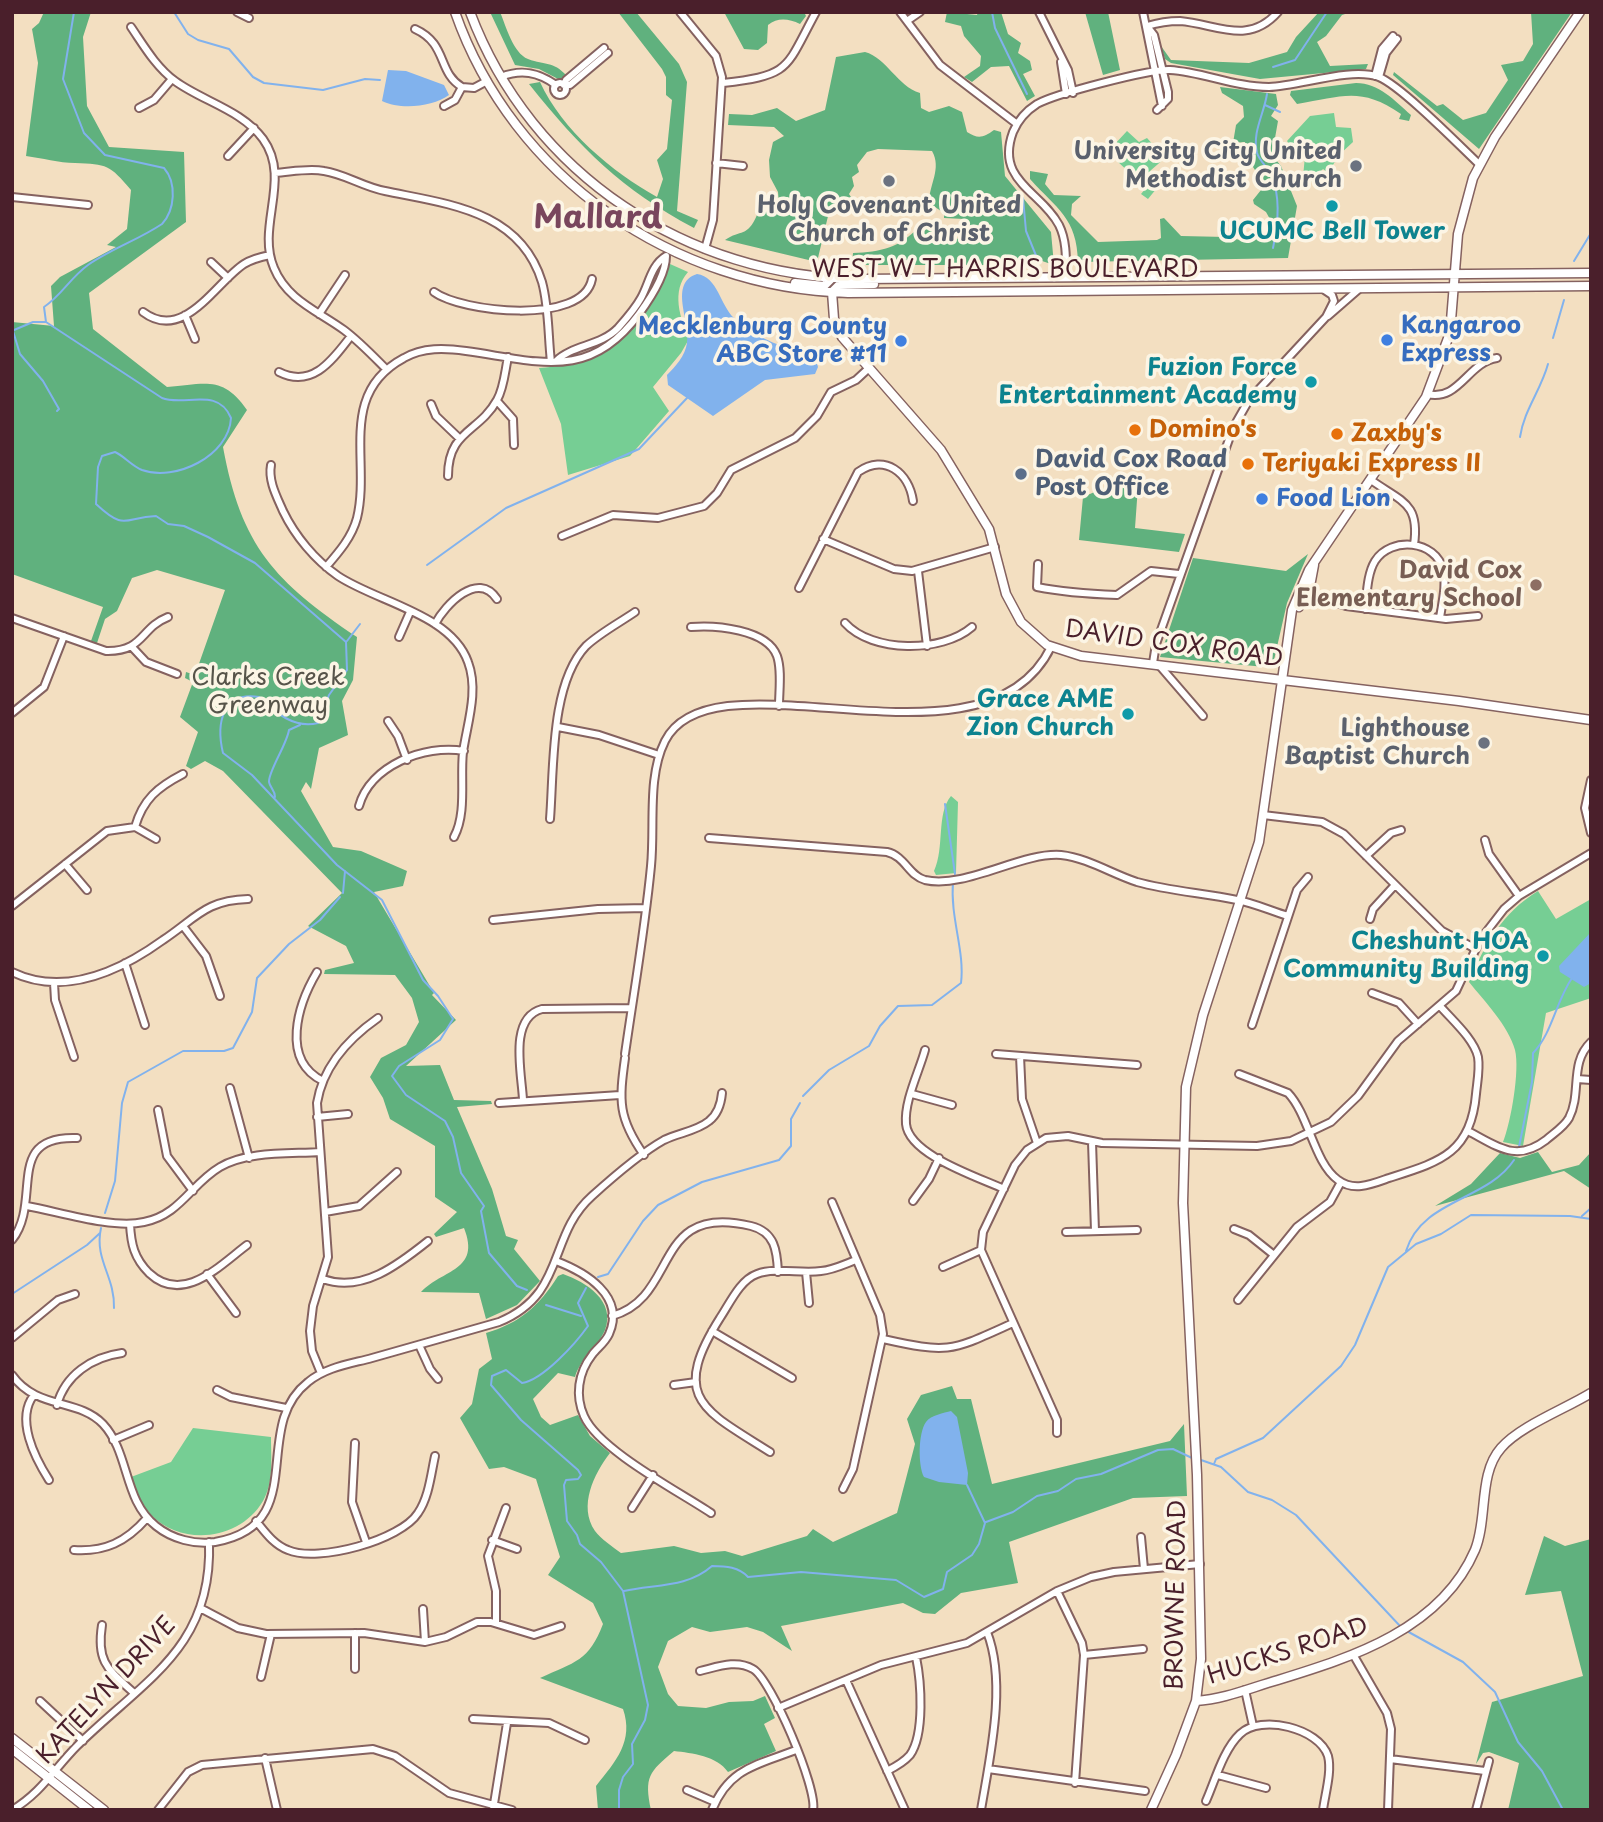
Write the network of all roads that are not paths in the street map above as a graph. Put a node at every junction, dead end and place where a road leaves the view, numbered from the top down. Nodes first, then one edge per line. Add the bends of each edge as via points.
1 (237, 12) edge
2 (455, 12) edge
3 (470, 12) edge
4 (680, 12) edge
5 (816, 12) edge
6 (901, 12) edge
7 (920, 12) edge
8 (1039, 12) edge
9 (1143, 12) edge
10 (1278, 12) edge
11 (1580, 12) edge
12 (248, 18) dead end
13 (906, 21) junction
14 (1147, 26) junction
15 (131, 27) dead end
16 (416, 31) dead end
17 (1395, 37) dead end
18 (606, 51) dead end
19 (1158, 71) junction
20 (1377, 77) junction
21 (501, 78) junction
22 (173, 79) junction
23 (487, 82) junction
24 (723, 83) junction
25 (463, 87) junction
26 (1069, 93) junction
27 (446, 106) dead end
28 (139, 108) dead end
29 (1159, 108) dead end
30 (1017, 124) junction
31 (254, 128) junction
32 (228, 156) dead end
33 (716, 163) junction
34 (1479, 164) junction
35 (743, 166) dead end
36 (275, 173) junction
37 (12, 197) edge
38 (88, 205) dead end
39 (704, 251) junction
40 (667, 253) junction
41 (270, 255) junction
42 (211, 262) dead end
43 (712, 268) junction
44 (1591, 273) edge
45 (1455, 274) junction
46 (345, 275) dead end
47 (1066, 277) junction
48 (228, 278) junction
49 (832, 278) junction
50 (592, 279) dead end
51 (948, 279) junction
52 (1591, 286) edge
53 (1454, 287) junction
54 (1360, 288) junction
55 (1322, 289) junction
56 (434, 292) dead end
57 (832, 292) junction
58 (545, 311) junction
59 (144, 312) dead end
60 (319, 314) junction
61 (185, 315) junction
62 (1326, 317) junction
63 (351, 336) junction
64 (195, 339) dead end
65 (508, 358) junction
66 (1497, 358) dead end
67 (554, 362) junction
68 (869, 369) junction
69 (387, 370) junction
70 (279, 372) dead end
71 (1427, 394) junction
72 (497, 401) junction
73 (431, 404) dead end
74 (459, 438) junction
75 (514, 445) dead end
76 (271, 465) dead end
77 (448, 476) dead end
78 (1371, 480) junction
79 (913, 501) dead end
80 (562, 536) dead end
81 (822, 539) junction
82 (1414, 545) junction
83 (995, 547) junction
84 (1038, 564) dead end
85 (1314, 565) junction
86 (327, 567) junction
87 (918, 571) junction
88 (1179, 574) junction
89 (799, 587) dead end
90 (1305, 592) junction
91 (497, 599) dead end
92 (1365, 609) junction
93 (410, 612) junction
94 (635, 612) dead end
95 (1294, 614) junction
96 (1478, 616) dead end
97 (168, 617) dead end
98 (12, 618) edge
99 (1440, 618) junction
100 (845, 623) dead end
101 (435, 624) junction
102 (691, 627) dead end
103 (972, 627) dead end
104 (64, 636) junction
105 (399, 637) dead end
106 (927, 646) junction
107 (1051, 647) junction
108 (132, 648) junction
109 (1156, 663) junction
110 (177, 674) dead end
111 (1282, 679) junction
112 (779, 706) junction
113 (12, 713) edge
114 (1203, 716) dead end
115 (1591, 720) edge
116 (388, 721) dead end
117 (558, 727) junction
118 (464, 751) junction
119 (659, 755) junction
120 (407, 760) junction
121 (183, 775) dead end
122 (1591, 780) edge
123 (359, 806) dead end
124 (1263, 816) junction
125 (550, 819) dead end
126 (135, 827) junction
127 (1401, 830) dead end
128 (1591, 833) edge
129 (454, 837) dead end
130 (709, 838) dead end
131 (156, 839) dead end
132 (1485, 840) dead end
133 (1591, 853) edge
134 (1366, 856) junction
135 (65, 864) junction
136 (1308, 877) dead end
137 (1395, 885) junction
138 (87, 890) dead end
139 (1519, 896) junction
140 (248, 900) dead end
141 (1241, 901) junction
142 (12, 906) edge
143 (646, 908) junction
144 (1288, 916) junction
145 (1370, 919) dead end
146 (493, 920) dead end
147 (183, 926) junction
148 (1476, 949) junction
149 (125, 963) junction
150 (12, 972) edge
151 (317, 972) dead end
152 (54, 984) junction
153 (1373, 993) dead end
154 (220, 996) dead end
155 (1440, 1006) junction
156 (631, 1008) junction
157 (378, 1018) dead end
158 (1418, 1024) junction
159 (145, 1025) dead end
160 (1252, 1025) dead end
161 (1591, 1042) edge
162 (925, 1050) dead end
163 (996, 1054) dead end
164 (1020, 1056) junction
165 (74, 1057) dead end
166 (1137, 1065) dead end
167 (1239, 1073) dead end
168 (1577, 1079) junction
169 (1591, 1080) edge
170 (323, 1081) junction
171 (230, 1088) dead end
172 (722, 1093) dead end
173 (912, 1094) junction
174 (620, 1096) junction
175 (523, 1100) junction
176 (499, 1103) dead end
177 (952, 1105) dead end
178 (158, 1110) dead end
179 (348, 1114) dead end
180 (317, 1117) junction
181 (1468, 1130) junction
182 (1311, 1134) junction
183 (77, 1138) dead end
184 (1092, 1142) junction
185 (1037, 1143) junction
186 (1184, 1145) junction
187 (320, 1153) junction
188 (644, 1155) junction
189 (249, 1158) junction
190 (939, 1158) junction
191 (397, 1172) dead end
192 (1341, 1182) junction
193 (1004, 1189) junction
194 (193, 1191) junction
195 (913, 1200) dead end
196 (832, 1202) dead end
197 (27, 1206) junction
198 (325, 1212) junction
199 (130, 1224) junction
200 (1234, 1229) dead end
201 (1137, 1230) dead end
202 (1095, 1231) junction
203 (1066, 1232) dead end
204 (12, 1240) edge
205 (428, 1241) dead end
206 (247, 1245) dead end
207 (981, 1250) junction
208 (1274, 1255) junction
209 (856, 1260) junction
210 (556, 1261) junction
211 (943, 1267) dead end
212 (778, 1272) junction
213 (806, 1272) junction
214 (207, 1274) junction
215 (323, 1279) junction
216 (75, 1294) dead end
217 (1238, 1300) dead end
218 (809, 1303) dead end
219 (236, 1313) dead end
220 (612, 1315) junction
221 (1013, 1323) junction
222 (712, 1331) junction
223 (12, 1338) edge
224 (883, 1339) junction
225 (419, 1345) junction
226 (121, 1353) dead end
227 (321, 1373) junction
228 (12, 1375) edge
229 (792, 1378) dead end
230 (438, 1379) dead end
231 (696, 1382) junction
232 (674, 1385) dead end
233 (217, 1390) dead end
234 (1591, 1392) edge
235 (34, 1395) junction
236 (57, 1405) junction
237 (286, 1408) junction
238 (149, 1425) dead end
239 (1057, 1433) dead end
240 (113, 1440) junction
241 (355, 1443) dead end
242 (770, 1452) dead end
243 (435, 1456) dead end
244 (653, 1475) junction
245 (49, 1480) dead end
246 (843, 1489) dead end
247 (506, 1508) dead end
248 (632, 1508) dead end
249 (711, 1513) dead end
250 (147, 1518) junction
251 (256, 1521) junction
252 (1141, 1537) dead end
253 (492, 1540) junction
254 (209, 1542) junction
255 (366, 1542) junction
256 (517, 1549) dead end
257 (74, 1550) dead end
258 (1200, 1564) junction
259 (1144, 1569) junction
260 (1057, 1591) junction
261 (202, 1609) junction
262 (423, 1609) dead end
263 (496, 1623) junction
264 (102, 1625) dead end
265 (561, 1626) dead end
266 (987, 1632) junction
267 (355, 1633) junction
268 (271, 1634) junction
269 (425, 1642) junction
270 (1143, 1649) dead end
271 (1084, 1655) junction
272 (1354, 1656) junction
273 (916, 1657) junction
274 (355, 1669) dead end
275 (700, 1671) dead end
276 (261, 1677) dead end
277 (846, 1680) junction
278 (1245, 1690) junction
279 (134, 1693) junction
280 (40, 1701) dead end
281 (1196, 1701) junction
282 (778, 1708) junction
283 (473, 1719) dead end
284 (507, 1723) junction
285 (1253, 1726) junction
286 (12, 1738) edge
287 (584, 1740) dead end
288 (83, 1741) junction
289 (12, 1749) edge
290 (796, 1750) junction
291 (265, 1758) junction
292 (1390, 1759) junction
293 (1489, 1761) dead end
294 (988, 1769) junction
295 (887, 1771) junction
296 (1485, 1771) junction
297 (53, 1775) junction
298 (1218, 1775) junction
299 (1074, 1783) junction
300 (1266, 1788) dead end
301 (687, 1790) dead end
302 (1145, 1791) dead end
303 (1206, 1801) dead end
304 (714, 1806) edge
305 (493, 1807) edge
306 (12, 1810) edge
307 (89, 1810) edge
308 (104, 1810) edge
309 (158, 1810) edge
310 (276, 1810) edge
311 (512, 1810) edge
312 (813, 1810) edge
313 (905, 1810) edge
314 (981, 1810) edge
315 (1151, 1810) edge
316 (1323, 1810) edge
317 (1388, 1810) edge
318 (1476, 1810) edge

1 - 12 street
2 - 23 main road, WEST W T HARRIS BOULEVARD
3 - 21 main road, WEST W T HARRIS BOULEVARD
4 - 24 street via 716,57
5 - 24 street via 794,57 783,69 763,78
6 - 13 street
7 - 13 street
8 - 26 street
9 - 14 street
10 - 14 street via 1260,27 1241,32 1179,21
11 - 34 main road
13 - 30 street via 940,65
14 - 19 street via 1154,35
15 - 22 street
16 - 25 street via 433,40 453,79
17 - 20 street
18 - 21 street via 564,85 528,72
19 - 20 street via 1197,73 1268,87 1354,75
19 - 26 street
19 - 29 street via 1168,96
20 - 34 street via 1394,86
21 - 39 main road, WEST W T HARRIS BOULEVARD via 554,149 598,190 656,228
22 - 28 street via 154,100
22 - 31 street
23 - 25 street
23 - 40 main road, WEST W T HARRIS BOULEVARD via 529,141 561,175 602,210
24 - 33 street
25 - 27 street
26 - 30 street via 1032,107
30 - 47 street via 1010,148 1012,168 1022,187 1059,226
31 - 32 street
31 - 36 street via 267,146
33 - 35 street
33 - 39 street via 713,220
34 - 45 main road via 1463,210
36 - 41 street
36 - 58 street via 325,171 376,190 484,215 508,231 530,257 542,283
37 - 38 street
39 - 49 main road, WEST W T HARRIS BOULEVARD via 768,270
40 - 43 main road, WEST W T HARRIS BOULEVARD
40 - 67 street via 648,302 628,329 590,355
41 - 48 street via 244,263
41 - 60 street via 284,286
42 - 48 street
43 - 49 main road via 820,286
43 - 57 main road, WEST W T HARRIS BOULEVARD via 774,285
44 - 45 main road, WEST W T HARRIS BOULEVARD
45 - 47 main road, WEST W T HARRIS BOULEVARD
45 - 53 main road
46 - 60 street
47 - 51 main road, WEST W T HARRIS BOULEVARD
48 - 61 street via 207,301
49 - 51 main road, WEST W T HARRIS BOULEVARD
50 - 58 street via 580,298
51 - 57 main road via 841,284
52 - 53 main road, WEST W T HARRIS BOULEVARD
53 - 54 main road, WEST W T HARRIS BOULEVARD
53 - 71 main road via 1450,333
54 - 55 main road, WEST W T HARRIS BOULEVARD
54 - 62 street
55 - 57 main road, WEST W T HARRIS BOULEVARD
55 - 62 street via 1334,301
56 - 58 street via 483,305
57 - 68 main road, DAVID COX ROAD via 837,328
58 - 67 street
59 - 61 street via 162,320
60 - 63 street
61 - 64 street
62 - 88 street via 1261,386 1233,428
63 - 69 street
63 - 70 street via 317,373 295,377
65 - 67 street
65 - 69 street via 433,349 408,356
65 - 72 street
66 - 71 street via 1473,369 1454,390
68 - 80 street via 831,392 817,416 795,438 731,470 704,506 658,519 613,515
68 - 83 main road, DAVID COX ROAD via 942,450 984,519
69 - 86 street via 368,396 360,419 355,526
71 - 78 main road
72 - 74 street
72 - 75 street via 513,419
73 - 74 street via 436,416
74 - 77 street via 450,454
76 - 86 street via 270,478 289,522
78 - 82 street via 1414,513
78 - 85 main road
79 - 81 street via 909,483 898,470 883,464 866,467 851,480
81 - 87 street via 894,569
81 - 89 street
82 - 92 street via 1398,545 1378,557 1371,568
82 - 99 street via 1436,555 1443,567
83 - 87 street
83 - 107 main road, DAVID COX ROAD via 1012,608 1024,626
84 - 88 street via 1037,587 1056,592 1117,595 1151,570
85 - 90 main road
85 - 95 main road via 1298,594
86 - 93 street via 360,589
87 - 106 street
88 - 109 street via 1156,644
90 - 92 street
90 - 95 main road
91 - 101 street via 483,590 463,593 446,605
92 - 99 street
93 - 101 street
93 - 105 street
94 - 117 street via 593,640 579,656 565,687
95 - 111 main road, BROWNE ROAD
96 - 99 street
97 - 108 street via 159,620
98 - 104 street
100 - 106 street via 870,640
101 - 118 street via 458,643 472,674
102 - 112 street via 745,634 768,643 778,658
103 - 106 street via 950,641
104 - 108 street via 106,651
104 - 113 street via 44,687
107 - 109 main road, DAVID COX ROAD via 1081,656
107 - 112 street via 1031,678 968,707 916,713
108 - 110 street via 146,662
109 - 111 main road, DAVID COX ROAD
109 - 114 street
111 - 115 main road, DAVID COX ROAD
111 - 124 main road, BROWNE ROAD
112 - 119 street via 696,711 675,726
116 - 120 street
117 - 119 street via 599,734
117 - 125 street
118 - 120 street via 439,750
118 - 129 street via 460,819
119 - 143 street
120 - 123 street via 376,775
121 - 126 street via 149,796
122 - 128 street via 1584,808
124 - 134 street via 1331,826
124 - 141 main road, BROWNE ROAD
126 - 131 street
126 - 135 street via 107,831
127 - 134 street via 1391,833
130 - 141 street via 887,852 926,880 970,876 1061,855 1140,882
132 - 139 street
133 - 139 street
134 - 137 street
135 - 138 street
135 - 142 street
136 - 144 street via 1297,890
137 - 145 street
137 - 148 street via 1447,936
139 - 148 street via 1496,917
140 - 147 street via 216,903
141 - 144 street
141 - 186 main road, BROWNE ROAD via 1186,1087
143 - 146 street via 598,908
143 - 156 street
144 - 160 street
147 - 149 street
147 - 154 street via 206,956
148 - 155 street via 1459,987
149 - 152 street via 87,978
149 - 159 street
150 - 152 street
151 - 170 street via 305,992 296,1043 304,1067
152 - 165 street
153 - 158 street via 1399,1003
155 - 158 street
155 - 181 street via 1477,1055 1475,1107
156 - 174 street
156 - 175 street via 542,1009 528,1015 521,1030
157 - 170 street via 348,1042
158 - 182 street via 1388,1051 1351,1105
161 - 168 street via 1580,1056
162 - 173 street
163 - 164 street
164 - 166 street
164 - 185 street via 1022,1099
167 - 182 street via 1289,1093
168 - 169 street
168 - 181 street via 1574,1107 1567,1121 1533,1149 1514,1152
170 - 180 street
171 - 189 street
172 - 188 street via 718,1110 709,1121 667,1139
173 - 177 street
173 - 190 street via 908,1133 921,1149
174 - 175 street
174 - 188 street via 624,1123
175 - 176 street
178 - 194 street via 171,1164
179 - 180 street
180 - 187 street
181 - 192 street via 1452,1152 1433,1164 1365,1186
182 - 186 street via 1268,1146
182 - 192 street via 1330,1172
183 - 197 street via 53,1139 36,1152 27,1169
184 - 185 street via 1063,1136
184 - 186 street
184 - 202 street
185 - 193 street via 1020,1157
186 - 258 main road, BROWNE ROAD
187 - 189 street
187 - 198 street
188 - 210 street via 584,1204
189 - 194 street via 218,1168
190 - 193 street
190 - 195 street
191 - 198 street via 359,1206
192 - 208 street via 1330,1202 1301,1223
193 - 207 street via 983,1233
194 - 199 street via 163,1216
196 - 209 street
197 - 199 street
197 - 204 street
198 - 215 street via 328,1257
199 - 214 street via 133,1250 157,1280 186,1286
200 - 208 street
201 - 202 street
202 - 203 street
205 - 215 street via 381,1274 342,1284
206 - 214 street
207 - 211 street
207 - 221 street
208 - 217 street
209 - 213 street via 826,1271
209 - 224 street via 880,1315
210 - 220 street via 599,1286
210 - 225 street via 542,1290 517,1314
212 - 213 street
212 - 220 street via 776,1248 762,1230 730,1222 708,1223 679,1240 637,1304
212 - 222 street via 760,1273 747,1280
213 - 218 street
214 - 219 street
215 - 227 street via 310,1331
216 - 223 street via 58,1300
220 - 244 street via 608,1335 581,1374 582,1410 599,1438
221 - 224 street via 949,1350
221 - 239 street via 1057,1420
222 - 229 street
222 - 231 street via 697,1359
224 - 246 street via 853,1469
225 - 227 street
225 - 230 street
226 - 236 street via 97,1360 72,1377
227 - 237 street via 300,1389
228 - 235 street
231 - 232 street
231 - 242 street via 713,1415
233 - 237 street
234 - 272 main road, HUCKS ROAD via 1517,1434 1499,1450 1489,1471 1482,1528 1471,1557 1445,1594 1407,1627
235 - 236 street
235 - 245 street via 27,1408 26,1426
236 - 240 street via 95,1418
237 - 251 street via 278,1432 275,1489
238 - 240 street
240 - 250 street via 135,1502
241 - 255 street via 352,1502
243 - 255 street via 417,1515 401,1528
244 - 248 street
244 - 249 street
247 - 253 street
250 - 254 street via 171,1536
250 - 257 street via 113,1546
251 - 254 street via 236,1535
251 - 255 street via 273,1541 293,1552 335,1553
252 - 259 street
253 - 256 street
253 - 263 street via 488,1561 496,1591
254 - 261 street, KATELYN DRIVE
258 - 259 street
258 - 281 main road, BROWNE ROAD via 1201,1659
259 - 260 street via 1091,1577
260 - 266 street
260 - 271 street
261 - 268 street via 238,1628
261 - 279 street, KATELYN DRIVE via 179,1649
262 - 269 street
263 - 265 street via 534,1634
263 - 269 street via 474,1623
264 - 279 street via 102,1658
266 - 273 street via 967,1643
266 - 294 street via 996,1662
267 - 268 street
267 - 269 street
267 - 274 street
268 - 276 street
270 - 271 street
271 - 299 street
272 - 278 main road, HUCKS ROAD
272 - 292 street via 1387,1713
273 - 277 street
273 - 295 street via 921,1681 915,1744 910,1754
275 - 282 street via 736,1664 749,1667 765,1679
277 - 282 street
277 - 295 street
278 - 281 main road, HUCKS ROAD
278 - 285 street
279 - 288 street, KATELYN DRIVE
280 - 288 street
281 - 315 main road, BROWNE ROAD
282 - 290 street
283 - 284 street
284 - 287 street via 549,1723
284 - 305 street
285 - 298 street via 1234,1741
285 - 316 street via 1271,1724 1320,1742 1329,1761
286 - 297 main road
288 - 297 street, KATELYN DRIVE
289 - 297 main road
290 - 304 street via 735,1774
290 - 312 street via 814,1794
291 - 305 street via 381,1750 440,1789
291 - 309 street via 194,1767
291 - 310 street
292 - 296 street
292 - 317 street
293 - 296 street
294 - 299 street
294 - 314 street
295 - 313 street
296 - 318 street
297 - 306 street, KATELYN DRIVE
297 - 307 main road
297 - 308 main road
298 - 300 street
298 - 303 street
299 - 302 street
301 - 304 street
305 - 311 street

